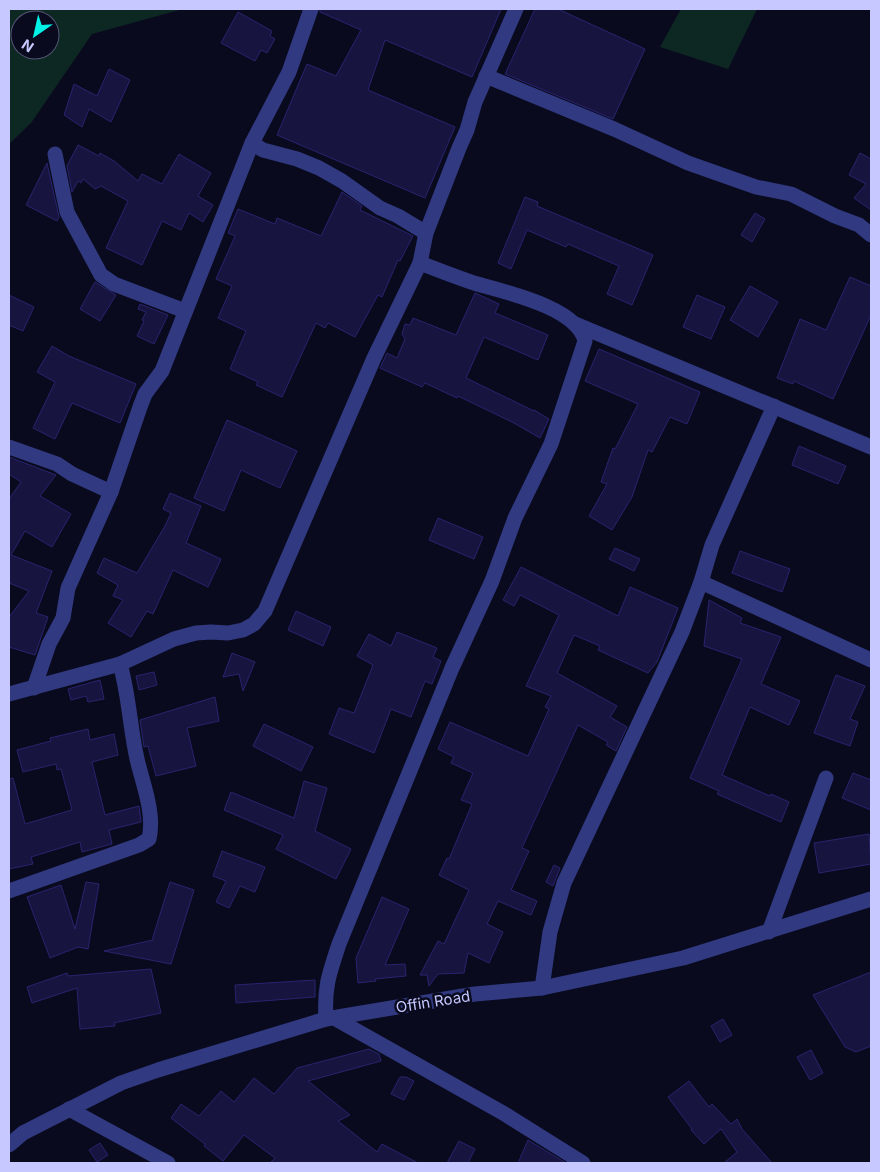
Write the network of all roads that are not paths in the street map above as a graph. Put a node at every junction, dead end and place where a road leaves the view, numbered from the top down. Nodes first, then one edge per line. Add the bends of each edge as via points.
1 (311, 9) edge
2 (516, 9) edge
3 (486, 76) junction
4 (252, 143) junction
5 (55, 154) dead end
6 (426, 233) junction
7 (871, 235) edge
8 (420, 263) junction
9 (186, 311) junction
10 (575, 324) junction
11 (774, 406) junction
12 (9, 447) edge
13 (871, 447) edge
14 (111, 492) junction
15 (701, 582) junction
16 (871, 660) edge
17 (120, 664) junction
18 (34, 688) junction
19 (9, 694) edge
20 (826, 778) dead end
21 (9, 891) edge
22 (871, 899) edge
23 (769, 932) junction
24 (542, 988) junction
25 (330, 1019) junction
26 (69, 1109) junction
27 (9, 1145) edge
28 (168, 1163) edge
29 (583, 1163) edge

1 - 4 street via 289,72
2 - 3 street
3 - 6 street
3 - 7 street via 688,163 756,187 791,194 859,225
4 - 6 street via 263,150 319,168 380,208
4 - 9 street
5 - 9 street via 67,212 101,275 114,284
6 - 8 street
8 - 10 street via 530,298
8 - 17 street via 374,358 265,611 244,630 228,634 196,634 174,640
9 - 14 street via 162,371 140,406
10 - 11 street
10 - 25 street via 586,341 551,444 515,518 492,581 452,668 339,944 327,981 325,998
11 - 13 street
11 - 15 street via 712,545
12 - 14 street via 57,464
14 - 18 street via 76,567 68,588 63,618 49,644
15 - 16 street
15 - 24 street via 682,632 564,883 550,932
17 - 18 street
17 - 21 street via 152,827 149,839 140,846
18 - 19 street
20 - 23 street
22 - 23 street, Offin Road
23 - 24 street, Offin Road via 682,958
24 - 25 street, Offin Road via 475,994
25 - 26 street, Offin Road via 158,1070 121,1083
25 - 29 street via 503,1113
26 - 27 street, Offin Road via 24,1133
26 - 28 street

